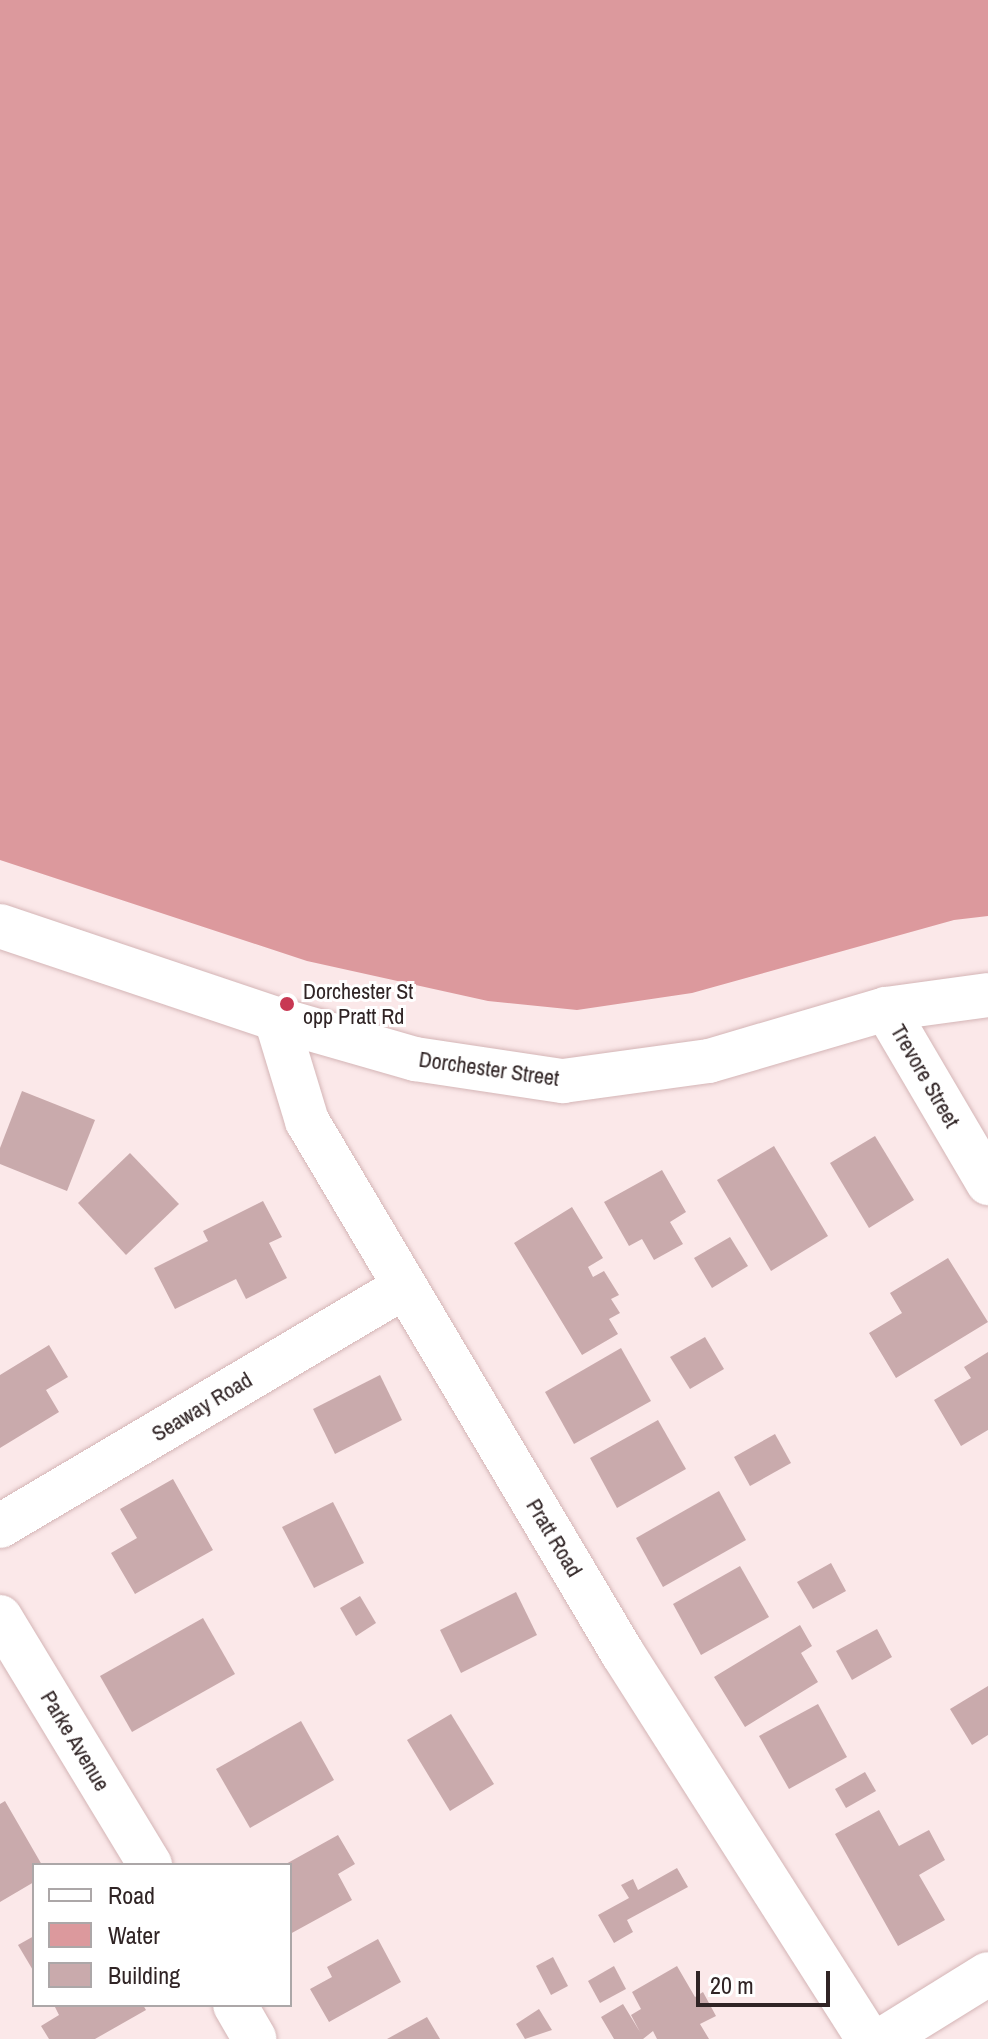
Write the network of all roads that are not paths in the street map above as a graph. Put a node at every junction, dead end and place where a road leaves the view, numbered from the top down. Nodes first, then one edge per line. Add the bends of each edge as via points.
1 (0, 926) edge
2 (988, 995) edge
3 (886, 1009) junction
4 (276, 1019) junction
5 (988, 1183) edge
6 (404, 1287) junction
7 (0, 1526) edge
8 (0, 1617) edge
9 (149, 1863) edge
10 (988, 1974) edge
11 (236, 2007) edge
12 (255, 2039) edge
13 (868, 2039) edge
14 (883, 2039) edge

1 - 4 street, Dorchester Street
2 - 3 street, Dorchester Street
3 - 4 street, Dorchester Street via 709,1061 563,1081 415,1059
3 - 5 street, Trevore Street
4 - 6 street, Pratt Road via 307,1121
6 - 7 street, Seaway Road
6 - 13 street, Pratt Road via 623,1654
8 - 9 street, Parke Avenue
10 - 14 street
11 - 12 street

